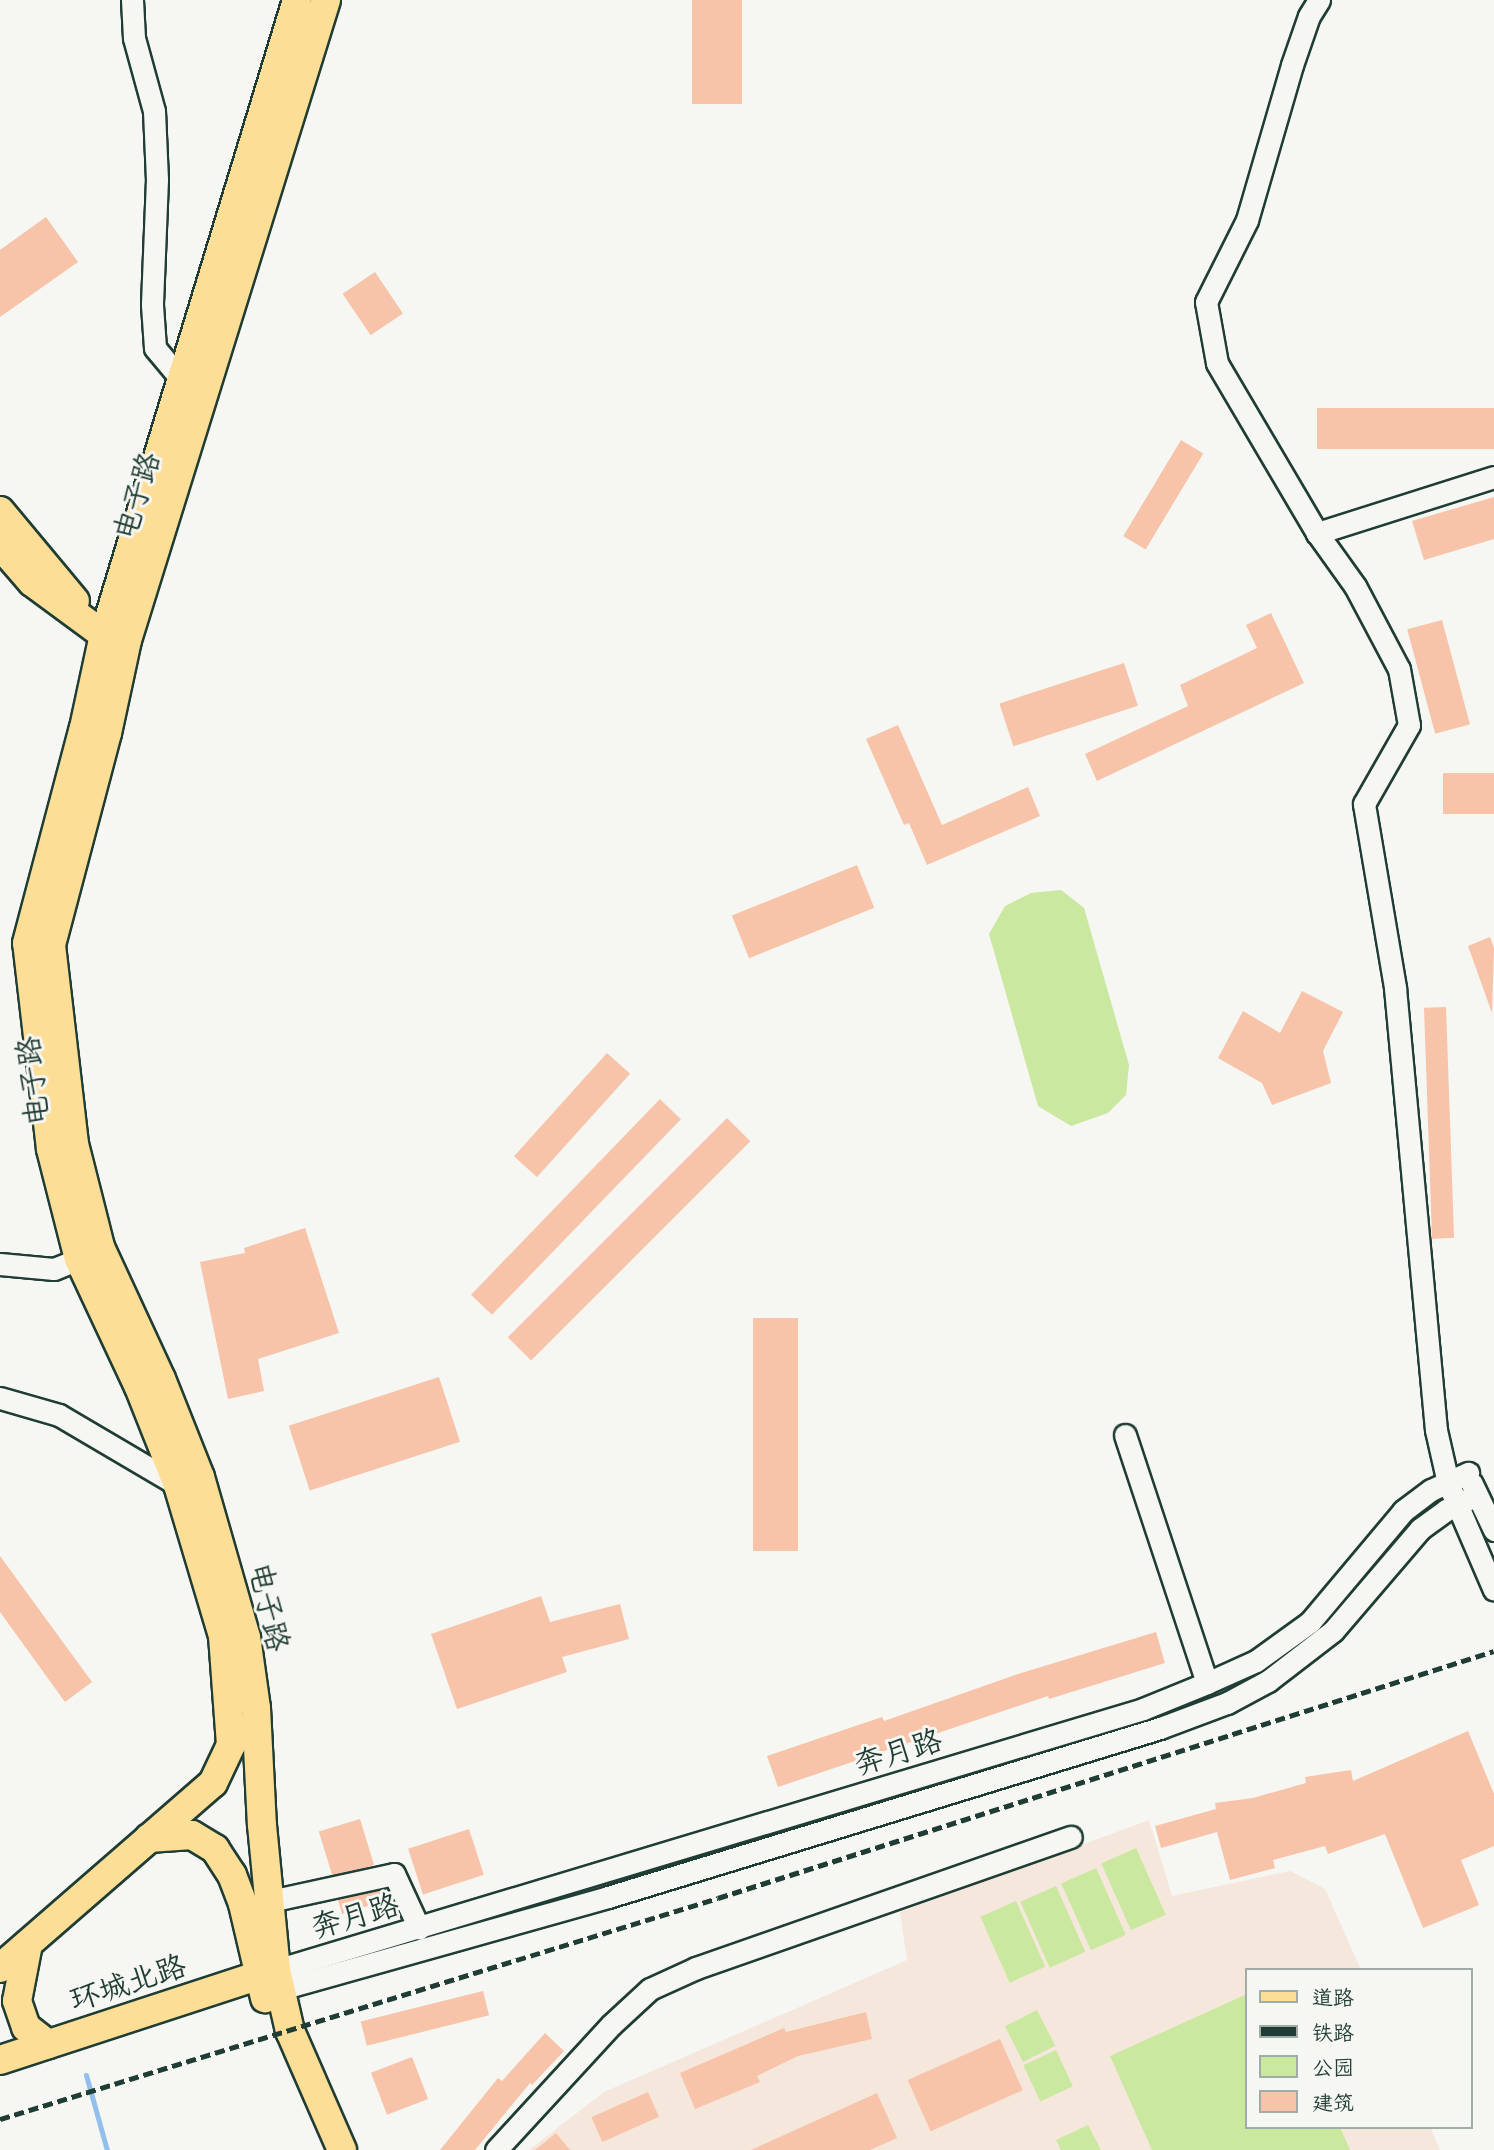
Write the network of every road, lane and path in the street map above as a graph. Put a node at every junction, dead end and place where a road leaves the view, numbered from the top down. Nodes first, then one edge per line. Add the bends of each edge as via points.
1 (132, 0) edge
2 (297, 0) edge
3 (326, 0) edge
4 (1319, 0) edge
5 (181, 379) junction
6 (1494, 477) edge
7 (0, 511) edge
8 (1317, 533) junction
9 (0, 545) edge
10 (116, 638) junction
11 (79, 1259) junction
12 (0, 1264) edge
13 (0, 1398) edge
14 (1436, 1430) junction
15 (1125, 1435) dead end
16 (1468, 1473) junction
17 (1448, 1483) junction
18 (178, 1485) junction
19 (1467, 1500) junction
20 (1494, 1530) edge
21 (1494, 1590) edge
22 (1207, 1684) junction
23 (1071, 1837) dead end
24 (149, 1838) junction
25 (257, 1903) junction
26 (419, 1928) junction
27 (28, 1944) junction
28 (0, 1968) edge
29 (272, 1979) junction
30 (223, 1987) junction
31 (48, 2044) junction
32 (0, 2060) edge
33 (325, 2150) edge
34 (342, 2150) edge
35 (496, 2150) edge

1 - 5 street via 134,38 154,111 155,348
2 - 5 main road, 电子路
3 - 10 main road, 电子路
4 - 8 street via 1292,65 1247,220 1206,302 1217,363
5 - 10 main road, 电子路
6 - 8 street
7 - 10 main road
8 - 14 street via 1355,586 1399,669 1409,725 1364,804 1395,988
9 - 10 main road via 32,582
10 - 11 main road, 电子路 via 84,728 27,943 51,1149
10 - 25 main road, 电子路 via 107,733 51,945 74,1144 100,1247 200,1477 246,1637 256,1708 262,1825
11 - 12 street via 54,1269
11 - 18 main road, 电子路 via 139,1387
13 - 18 street via 59,1415
14 - 16 street
14 - 17 street
15 - 22 street
16 - 17 street, 奔月路
16 - 19 street
17 - 19 street
17 - 22 street, 奔月路 via 1403,1511 1310,1622 1256,1661
18 - 24 main road, 电子路 via 223,1636 231,1745 213,1783
19 - 20 street
19 - 21 street via 1476,1545
19 - 29 street via 1420,1529 1333,1631 1269,1681 1227,1703 1160,1728 608,1897
22 - 26 street, 奔月路 via 1143,1709
23 - 35 street via 696,1968 650,1989
24 - 25 main road via 192,1835 215,1849
24 - 27 main road, 电子路
25 - 26 street via 394,1874
25 - 29 main road
25 - 30 main road
26 - 29 street, 奔月路
27 - 28 main road, 电子路
27 - 31 main road via 17,2001 26,2027
29 - 30 main road, 环城北路
29 - 33 main road via 274,2036
29 - 34 main road
30 - 31 main road, 环城北路
31 - 32 main road, 环城北路

